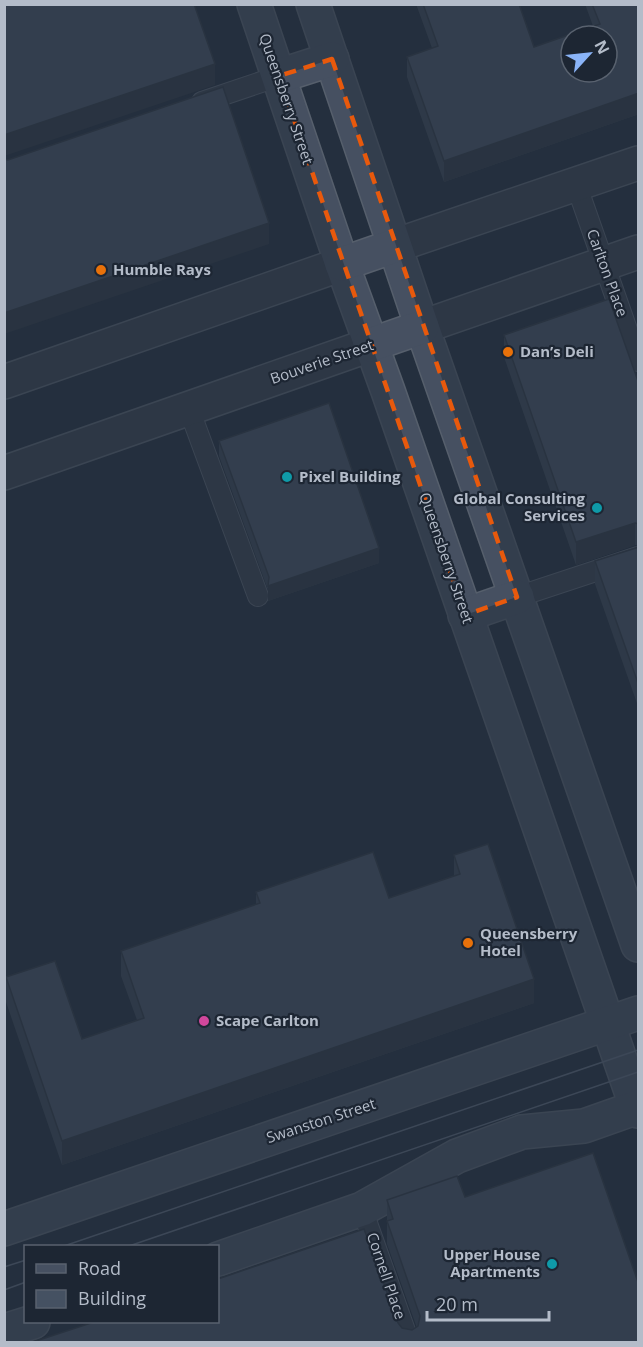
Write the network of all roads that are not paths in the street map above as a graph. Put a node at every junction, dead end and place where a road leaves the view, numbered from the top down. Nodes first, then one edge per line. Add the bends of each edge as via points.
1 (254, 4) edge
2 (313, 4) edge
3 (332, 59) junction
4 (279, 76) junction
5 (180, 109) edge
6 (639, 163) edge
7 (576, 184) junction
8 (394, 246) junction
9 (639, 252) edge
10 (342, 264) junction
11 (603, 264) junction
12 (422, 327) junction
13 (370, 345) junction
14 (639, 361) edge
15 (4, 382) edge
16 (189, 409) junction
17 (4, 473) edge
18 (639, 557) edge
19 (258, 596) dead end
20 (517, 597) junction
21 (465, 615) junction
22 (639, 945) edge
23 (639, 1013) edge
24 (608, 1023) junction
25 (638, 1108) edge
26 (362, 1209) junction
27 (4, 1229) edge
28 (219, 1259) edge
29 (30, 1323) edge
30 (4, 1331) edge
31 (409, 1342) edge

1 - 4 main road, Queensberry Street
2 - 3 main road
3 - 4 main road
3 - 8 main road
4 - 5 lane
4 - 10 main road, Queensberry Street
6 - 7 street
7 - 8 street
7 - 11 lane, Carlton Place
8 - 10 main road
8 - 12 main road
9 - 11 street, Bouverie Street
10 - 13 main road, Queensberry Street
10 - 15 street
11 - 12 street, Bouverie Street
11 - 14 lane, Carlton Place
12 - 13 main road, Bouverie Street
12 - 20 main road
13 - 16 street, Bouverie Street
13 - 21 main road, Queensberry Street
16 - 17 street, Bouverie Street
16 - 19 lane
18 - 20 lane
20 - 21 main road
20 - 22 main road
21 - 24 main road, Queensberry Street
23 - 24 main road, Swanston Street
24 - 25 main road, Queensberry Street
24 - 27 main road, Swanston Street
25 - 26 main road via 584,1126 522,1132 457,1156
26 - 28 main road
26 - 31 lane, Cornell Place
29 - 30 main road

